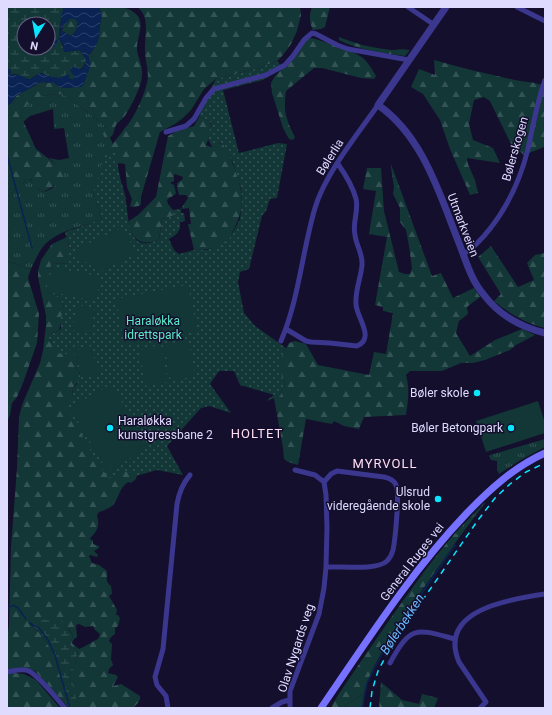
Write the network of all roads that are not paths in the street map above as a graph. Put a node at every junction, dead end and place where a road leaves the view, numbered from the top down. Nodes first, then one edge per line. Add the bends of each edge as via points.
1 (408, 7) edge
2 (446, 7) edge
3 (517, 7) edge
4 (545, 21) edge
5 (433, 24) junction
6 (409, 60) junction
7 (545, 80) edge
8 (378, 105) junction
9 (166, 132) dead end
10 (338, 164) junction
11 (463, 254) junction
12 (286, 329) junction
13 (545, 333) edge
14 (281, 341) dead end
15 (545, 453) edge
16 (295, 470) dead end
17 (190, 475) dead end
18 (324, 482) junction
19 (326, 566) junction
20 (545, 591) edge
21 (545, 594) edge
22 (455, 639) junction
23 (390, 663) dead end
24 (7, 672) edge
25 (289, 700) junction
26 (65, 708) edge
27 (168, 708) edge
28 (272, 708) edge
29 (290, 708) edge
30 (321, 708) edge
31 (480, 708) edge

1 - 5 street
2 - 5 street, Bølerlia
3 - 4 street
5 - 6 street, Bølerlia
6 - 8 street, Bølerlia
6 - 9 street via 348,49 314,33 307,37 290,60 278,70 214,89 190,123
7 - 11 street, Bølerskogen via 516,186 494,223 475,246
8 - 10 street, Bølerlia
8 - 11 street, Utmarkveien via 392,116 422,156
10 - 12 street, Bølerlia via 329,176 315,209
10 - 12 street via 356,199 354,233 362,261 356,302 365,338 361,345 357,346 316,343 306,341
11 - 13 street, Utmarkveien via 476,284 491,303 519,324
12 - 14 street, Bølerlia
15 - 30 main road, General Ruges vei via 496,484 439,543 410,579
16 - 18 street via 315,475
17 - 27 street via 184,482 177,504 162,657 155,675 155,682 168,700
18 - 19 street, Olav Nygards veg via 327,505
18 - 19 street via 337,471 384,477 396,485 398,496 393,549 386,562 371,566
19 - 25 street, Olav Nygards veg via 319,614 292,684
20 - 21 street
21 - 22 street via 506,601 470,616 463,622
22 - 23 street via 430,632 416,633 404,641
22 - 31 street via 459,662 486,702
24 - 26 street via 29,671
25 - 28 street
25 - 29 street, Olav Nygards veg

